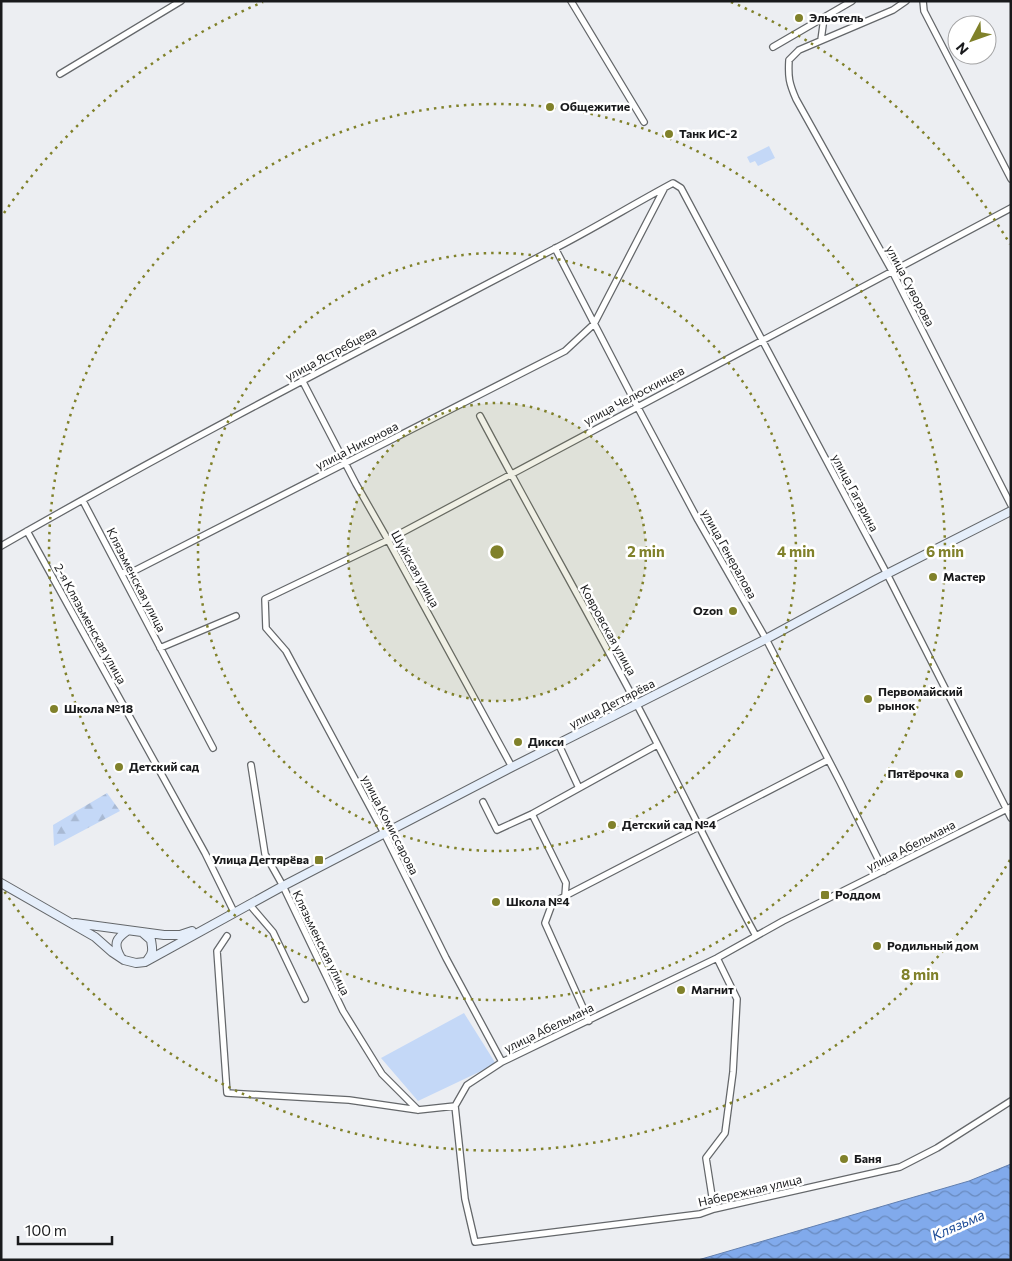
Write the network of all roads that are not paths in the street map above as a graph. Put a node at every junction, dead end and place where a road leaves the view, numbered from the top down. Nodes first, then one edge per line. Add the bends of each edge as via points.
1 (181, 1) edge
2 (571, 1) edge
3 (852, 1) edge
4 (906, 1) edge
5 (923, 1) edge
6 (824, 18) junction
7 (821, 40) junction
8 (773, 47) dead end
9 (60, 74) dead end
10 (644, 122) dead end
11 (1011, 179) edge
12 (673, 184) joint
13 (664, 188) junction
14 (1011, 208) edge
15 (555, 248) junction
16 (892, 271) junction
17 (594, 324) junction
18 (761, 340) junction
19 (302, 380) junction
20 (637, 406) junction
21 (480, 416) dead end
22 (345, 463) junction
23 (510, 474) junction
24 (83, 501) junction
25 (1011, 505) edge
26 (1011, 511) edge
27 (27, 531) junction
28 (388, 540) junction
29 (1, 546) edge
30 (122, 573) junction
31 (887, 574) junction
32 (265, 599) joint
33 (236, 616) dead end
34 (766, 639) junction
35 (160, 648) junction
36 (636, 704) junction
37 (558, 743) junction
38 (657, 744) junction
39 (213, 748) dead end
40 (828, 760) junction
41 (251, 764) dead end
42 (512, 767) junction
43 (579, 788) junction
44 (483, 802) dead end
45 (1009, 808) edge
46 (532, 814) junction
47 (1011, 818) edge
48 (699, 827) junction
49 (384, 833) junction
50 (884, 871) junction
51 (1, 883) edge
52 (282, 886) junction
53 (565, 896) junction
54 (249, 904) junction
55 (234, 912) junction
56 (223, 917) junction
57 (70, 922) junction
58 (127, 930) junction
59 (141, 932) junction
60 (227, 936) dead end
61 (756, 936) junction
62 (120, 957) junction
63 (717, 958) junction
64 (145, 962) junction
65 (305, 999) dead end
66 (589, 1021) junction
67 (502, 1062) junction
68 (1011, 1101) edge
69 (455, 1106) junction
70 (418, 1110) junction
71 (714, 1209) junction

1 - 9 street
2 - 10 street
3 - 6 street
4 - 7 street via 893,10
5 - 11 street via 924,11
6 - 7 street
6 - 8 street
7 - 16 street, улица Суворова via 799,50 789,60 790,86
12 - 13 street, улица Ястребцева
12 - 18 street, улица Гагарина via 681,188
13 - 15 street, улица Ястребцева
13 - 17 street, улица Никонова
14 - 16 street, улица Челюскинцев
15 - 17 street, улица Генералова
15 - 19 street, улица Ястребцева
16 - 18 street, улица Челюскинцев
16 - 25 street, улица Суворова
17 - 20 street, улица Генералова
17 - 22 street, улица Никонова via 565,351
18 - 20 street, улица Челюскинцев
18 - 31 street, улица Гагарина
19 - 22 street, Шуйская улица
19 - 24 street, улица Ястребцева
20 - 23 street, улица Челюскинцев
20 - 34 street, улица Генералова
21 - 23 street, Ковровская улица
22 - 28 street, Шуйская улица
22 - 30 street, улица Никонова via 136,570
23 - 28 street, улица Челюскинцев
23 - 36 street, Ковровская улица
24 - 27 street, улица Ястребцева
24 - 30 street, Клязьменская улица
26 - 31 main road, улица Дегтярёва
27 - 29 street, улица Ястребцева
27 - 55 street, 2-я Клязьменская улица via 205,853
28 - 32 street, улица Челюскинцев
28 - 42 street, Шуйская улица
30 - 35 street, Клязьменская улица
31 - 34 main road, улица Дегтярёва
31 - 45 street, улица Гагарина
32 - 49 street, улица Комиссарова via 266,628 286,651
33 - 35 street
34 - 36 main road, улица Дегтярёва
34 - 40 street, улица Генералова
35 - 39 street, Клязьменская улица
36 - 37 main road, улица Дегтярёва
36 - 38 street, Ковровская улица
37 - 42 main road, улица Дегтярёва
37 - 43 street
38 - 43 street
38 - 48 street, Ковровская улица
40 - 48 street
40 - 50 street, улица Генералова
41 - 52 street, Клязьменская улица via 265,854
42 - 49 main road, улица Дегтярёва
43 - 46 street
44 - 46 street via 497,830
45 - 47 street, улица Гагарина
45 - 50 street, улица Абельмана
46 - 53 street via 566,883
48 - 53 street
48 - 61 street, Ковровская улица
49 - 52 main road, улица Дегтярёва
49 - 67 street, улица Комиссарова
50 - 61 street, улица Абельмана
51 - 57 main road
52 - 54 main road, улица Дегтярёва
52 - 70 street, Клязьменская улица via 343,1012 382,1074
53 - 66 street via 552,904 545,923
54 - 55 main road, улица Дегтярёва
54 - 65 street via 273,932
55 - 56 main road, улица Дегтярёва
56 - 59 main road via 180,935
56 - 64 main road
57 - 58 main road
57 - 62 main road
58 - 59 main road
58 - 62 main road via 116,943
59 - 64 main road via 151,940 153,950
60 - 70 street via 217,951 227,1093 349,1100
61 - 63 street, улица Абельмана
62 - 64 main road
63 - 66 street, улица Абельмана
63 - 71 street via 737,999 733,1072 725,1133 706,1158
66 - 67 street, улица Абельмана
67 - 69 street, улица Абельмана via 467,1085
68 - 71 street, Набережная улица via 937,1148 900,1167
69 - 70 street
69 - 71 street, Набережная улица via 465,1199 475,1242 700,1214

